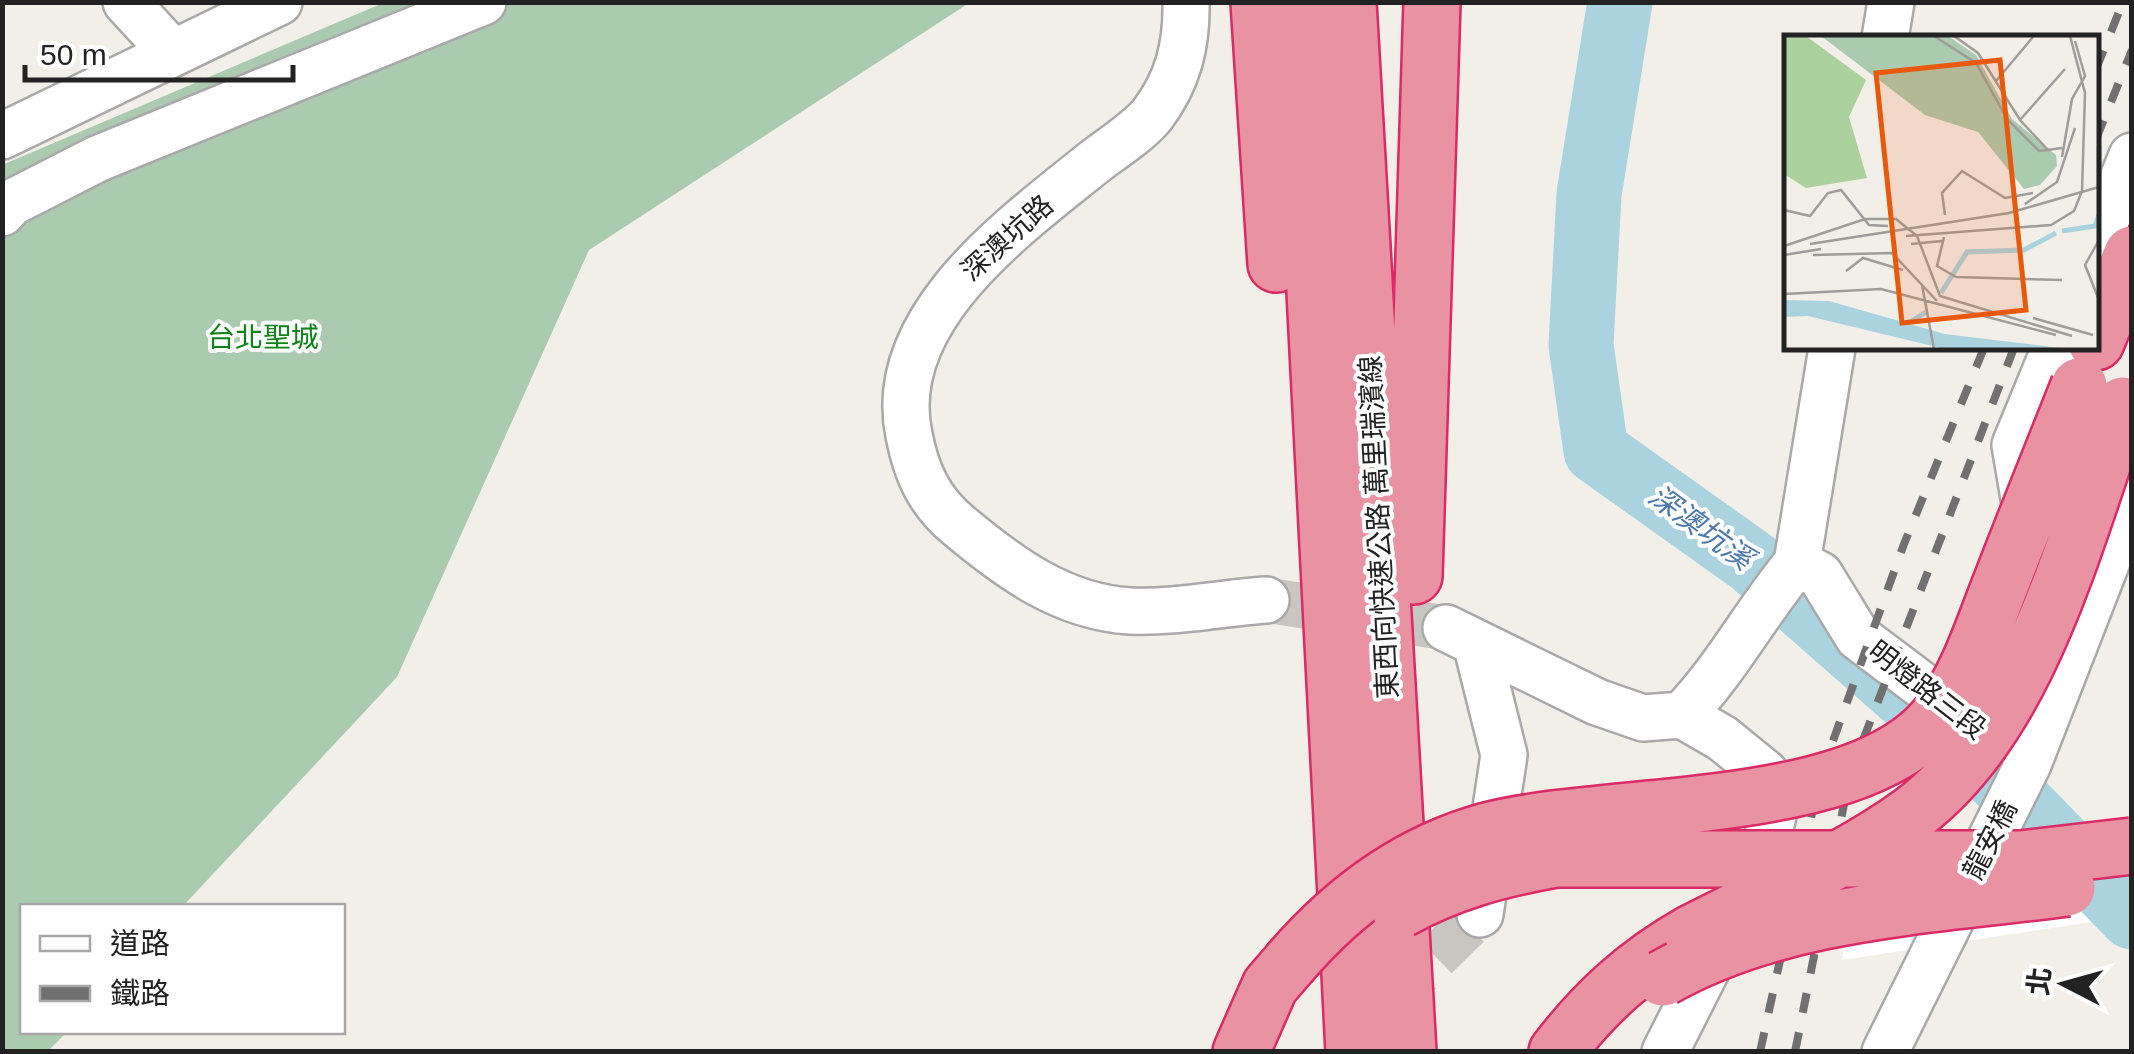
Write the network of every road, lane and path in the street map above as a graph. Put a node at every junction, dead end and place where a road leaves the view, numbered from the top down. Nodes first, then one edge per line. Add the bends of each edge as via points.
1 (126, 2) edge
2 (279, 2) edge
3 (484, 2) edge
4 (1186, 2) edge
5 (1259, 2) edge
6 (1296, 2) edge
7 (1348, 2) edge
8 (1432, 2) edge
9 (1890, 2) edge
10 (1885, 35) edge
11 (173, 53) junction
12 (2, 136) edge
13 (2132, 156) edge
14 (2, 213) edge
15 (2099, 237) edge
16 (2132, 254) edge
17 (1832, 350) edge
18 (2096, 369) edge
19 (2132, 497) edge
20 (2032, 544) junction
21 (1796, 563) junction
22 (2106, 563) junction
23 (1266, 600) tunnel mouth
24 (1682, 715) junction
25 (2048, 716) junction
26 (2028, 766) junction
27 (2132, 846) edge
28 (2132, 879) edge
29 (1480, 914) tunnel mouth
30 (1402, 944) junction
31 (1325, 1000) edge
32 (1241, 1052) edge
33 (1258, 1052) edge
34 (1408, 1052) edge
35 (1557, 1052) edge
36 (1583, 1052) edge
37 (1665, 1052) edge
38 (1885, 1052) edge

1 - 11 street
2 - 11 street
3 - 14 street via 97,159
4 - 23 street, 深澳坑路 via 1182,54 1150,118 1021,220 956,282 912,362 904,413 915,464 937,508 1008,567 1040,584 1072,600 1131,611
5 - 31 highway via 1296,566 1323,824
6 - 31 highway, 東西向快速公路 萬里瑞濱線 via 1303,58
7 - 30 highway, 東西向快速公路 萬里瑞濱線
8 - 30 highway
9 - 10 street
11 - 12 street
13 - 15 street
16 - 18 highway
17 - 21 street
18 - 20 street via 2015,445
18 - 31 highway, bridge via 1967,670 1939,716 1891,758 1764,794 1538,820 1418,857 1357,895
18 - 35 highway, bridge via 2030,652 1980,746 1944,785 1874,839 1648,958
19 - 22 street
20 - 22 street via 2045,577 2060,584
20 - 25 street
21 - 24 street
21 - 26 street, 明燈路三段 via 1820,575 1858,638
22 - 25 street
24 - 29 street via 1628,713 1461,635 1504,755
24 - 37 street via 1766,774 1774,816 1761,862
25 - 26 street
26 - 38 street, 龍安橋, bridge
27 - 31 highway, bridge via 2021,860 1556,859 1502,868 1438,889 1375,924
28 - 36 highway, bridge via 1840,919 1739,944 1663,978
30 - 34 highway, 東西向快速公路 萬里瑞濱線
31 - 32 highway via 1270,986
31 - 33 highway via 1273,1022

